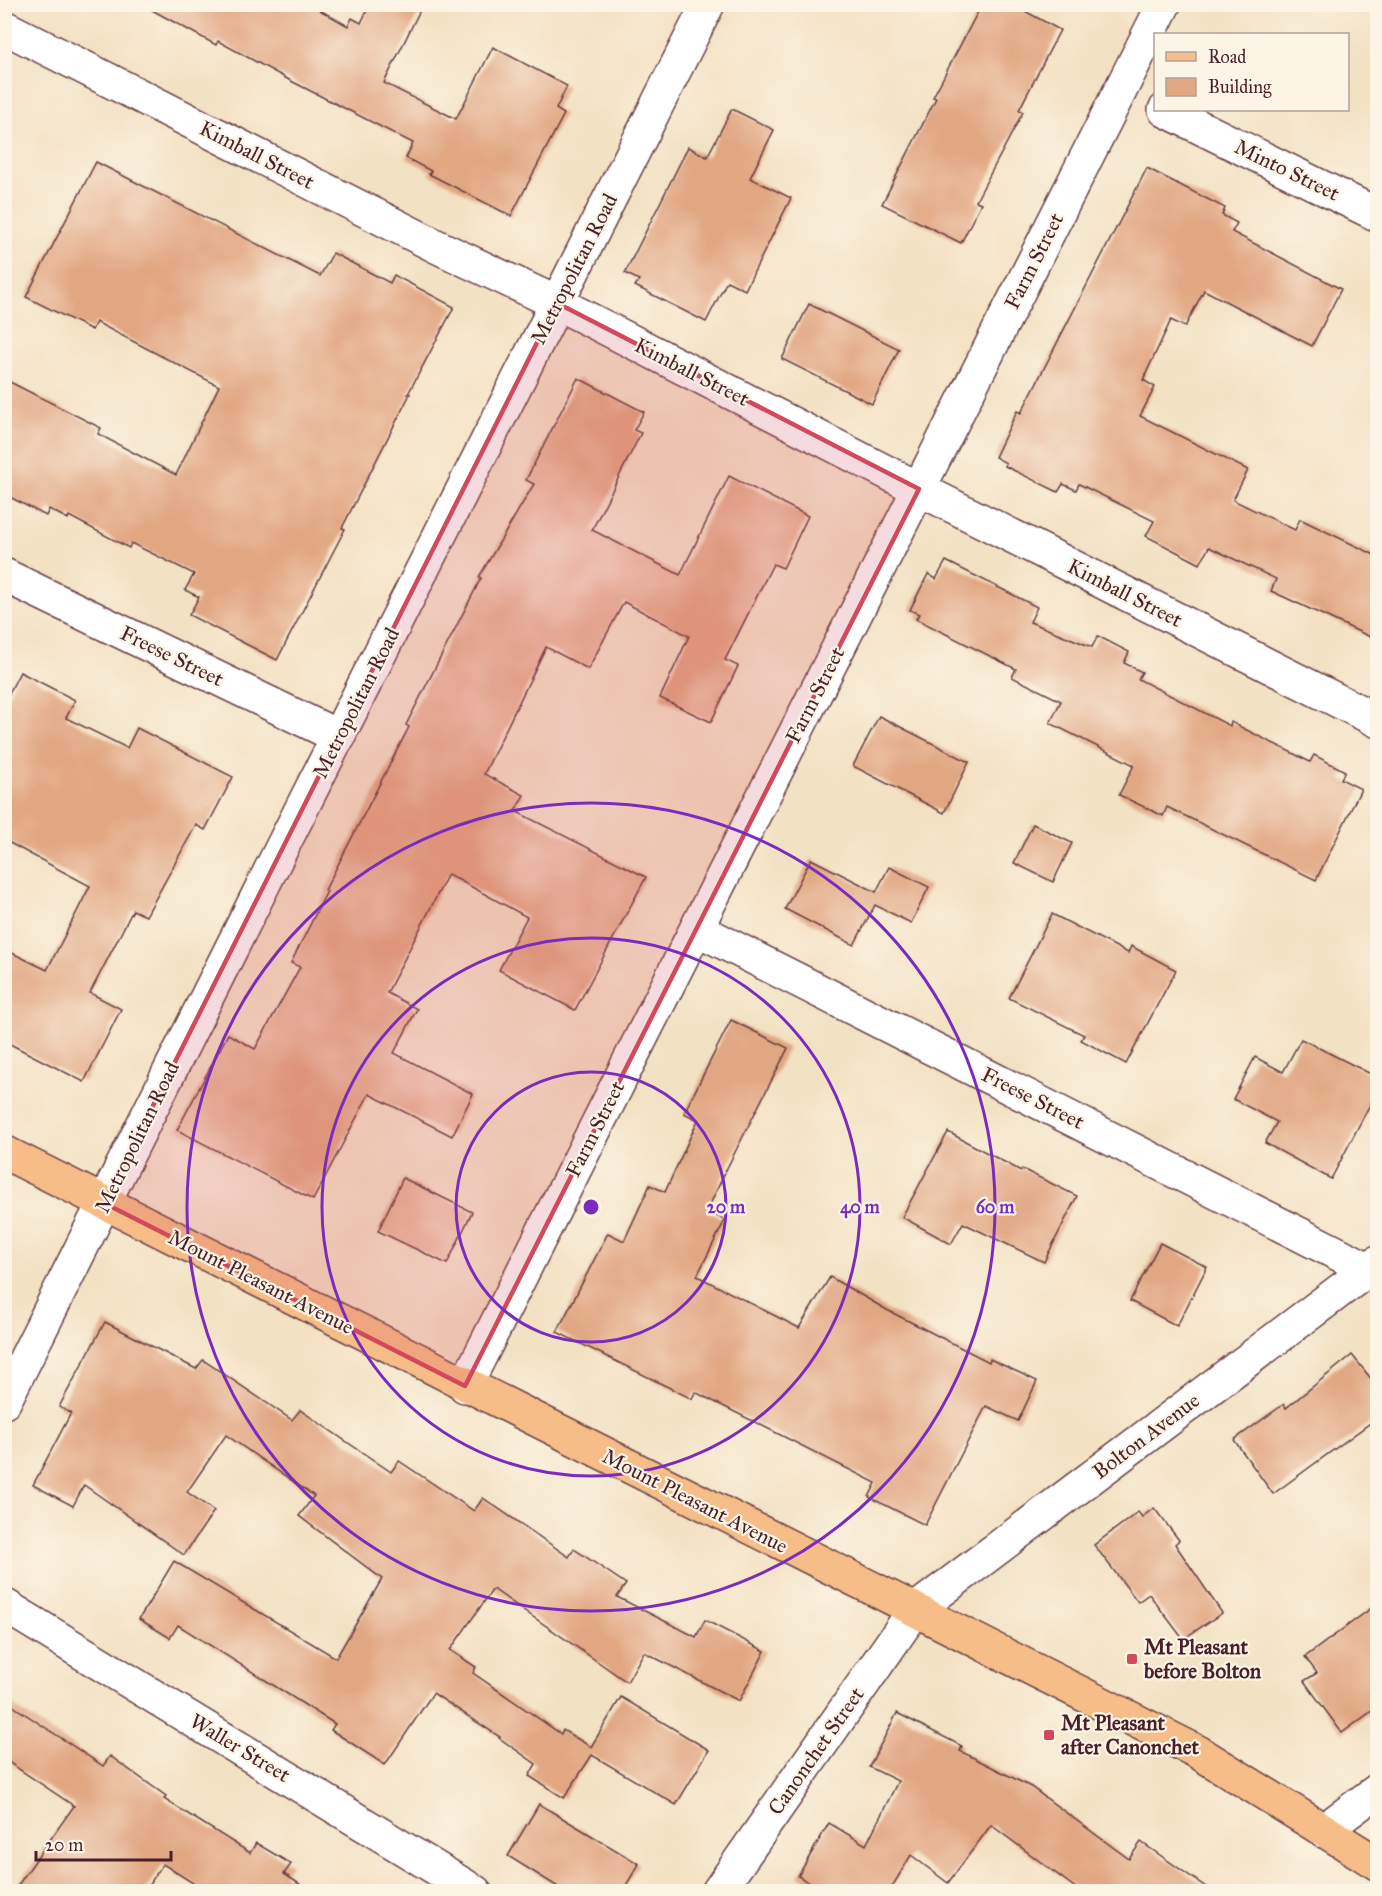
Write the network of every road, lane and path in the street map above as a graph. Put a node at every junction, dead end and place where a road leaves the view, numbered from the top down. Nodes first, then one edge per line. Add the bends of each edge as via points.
1 (708, 4) edge
2 (1164, 4) edge
3 (4, 27) edge
4 (1122, 88) junction
5 (1154, 104) edge
6 (1167, 111) edge
7 (1377, 215) edge
8 (557, 303) junction
9 (919, 489) junction
10 (4, 575) edge
11 (1377, 721) edge
12 (339, 737) junction
13 (697, 929) junction
14 (4, 1152) edge
15 (104, 1203) junction
16 (1373, 1265) edge
17 (465, 1386) junction
18 (4, 1402) edge
19 (4, 1605) edge
20 (914, 1611) junction
21 (1377, 1790) edge
22 (1323, 1831) junction
23 (1377, 1864) edge
24 (475, 1892) edge
25 (718, 1892) edge

1 - 8 street, Metropolitan Road
2 - 4 street, Farm Street
3 - 8 street, Kimball Street via 436,246
4 - 5 street
4 - 9 street, Farm Street
6 - 7 street, Minto Street
8 - 9 street, Kimball Street
8 - 12 street, Metropolitan Road
9 - 11 street, Kimball Street
9 - 13 street, Farm Street
10 - 12 street, Freese Street
12 - 15 street, Metropolitan Road
13 - 16 street, Freese Street
13 - 17 street, Farm Street
14 - 15 main road, Mount Pleasant Avenue
15 - 17 main road, Mount Pleasant Avenue
15 - 18 street, Metropolitan Road
16 - 20 street, Bolton Avenue
17 - 20 main road, Mount Pleasant Avenue
19 - 24 street, Waller Street
20 - 22 main road, Mount Pleasant Avenue via 1198,1752
20 - 25 street, Canonchet Street
21 - 22 street
22 - 23 main road, Mount Pleasant Avenue

